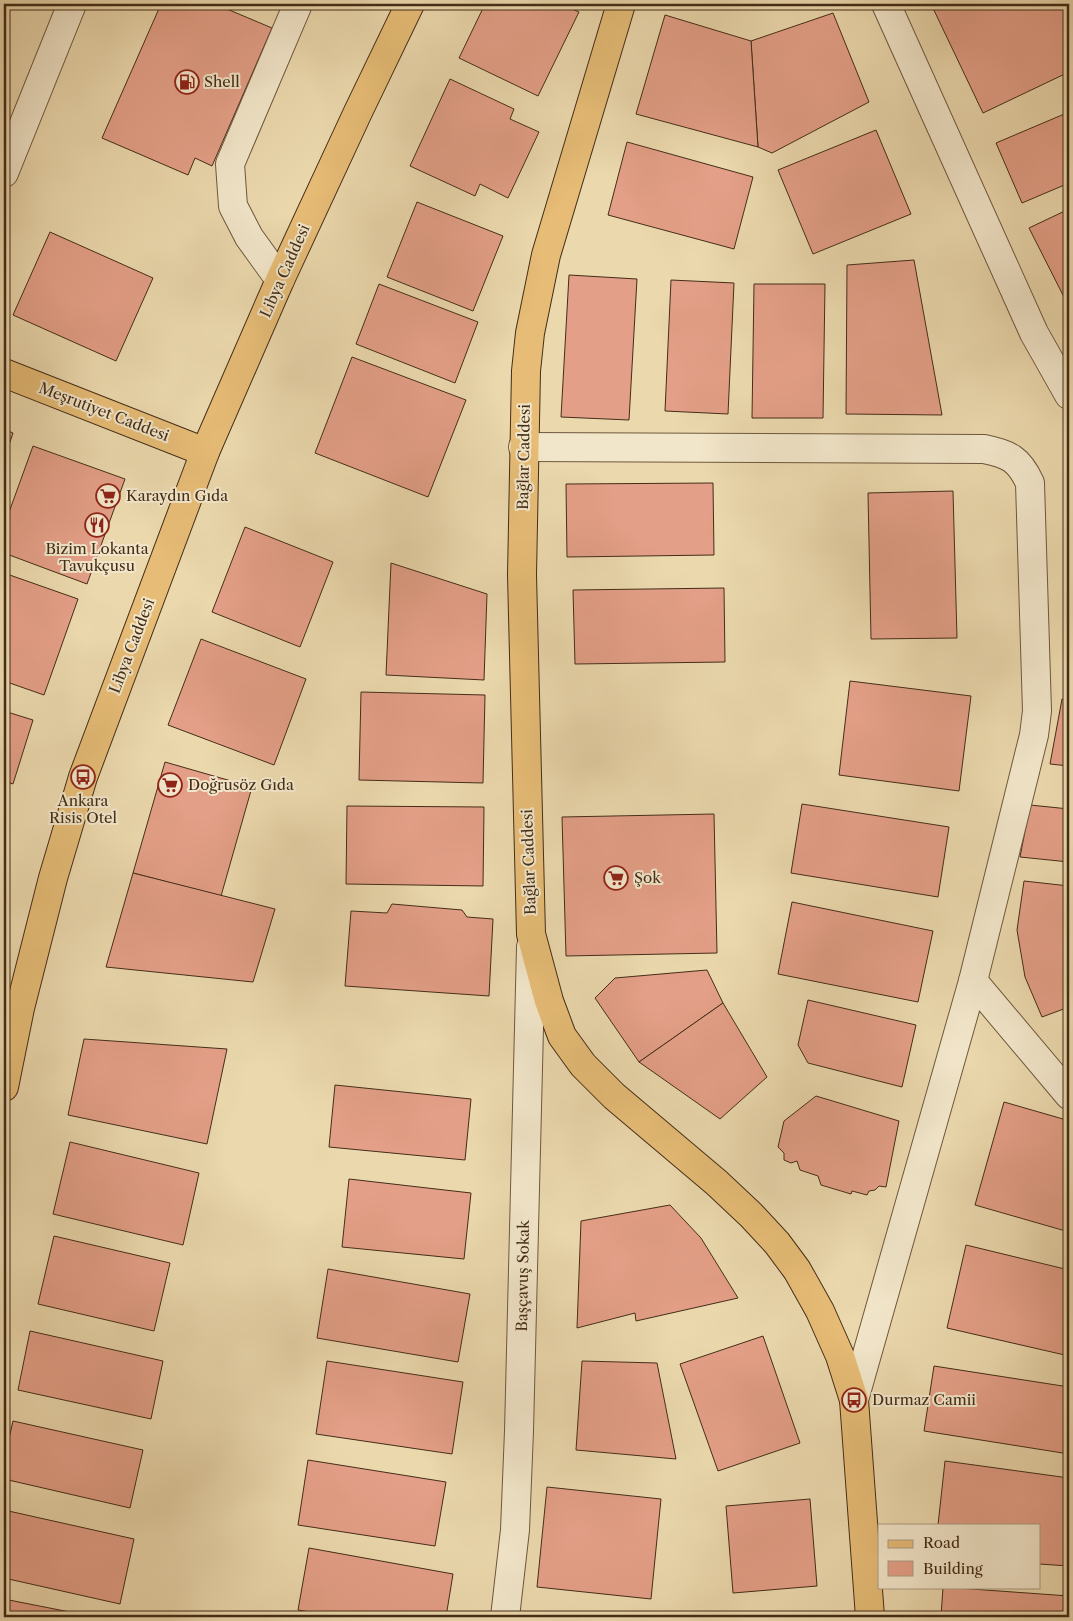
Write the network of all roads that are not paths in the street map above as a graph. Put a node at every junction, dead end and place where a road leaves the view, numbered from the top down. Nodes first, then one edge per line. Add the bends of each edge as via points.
1 (72, 4) edge
2 (298, 4) edge
3 (410, 4) edge
4 (621, 4) edge
5 (886, 4) edge
6 (4, 172) edge
7 (280, 280) junction
8 (4, 373) edge
9 (1069, 395) edge
10 (523, 447) junction
11 (205, 452) junction
12 (531, 934) junction
13 (973, 981) junction
14 (4, 1088) edge
15 (1069, 1095) edge
16 (854, 1400) junction
17 (505, 1617) edge
18 (870, 1617) edge

1 - 6 street
2 - 7 street via 230,164 233,206 249,237
3 - 7 main road, Libya Caddesi
4 - 10 main road, Bağlar Caddesi via 546,255 530,333
5 - 9 street via 1034,333
7 - 11 main road, Libya Caddesi
8 - 11 main road, Meşrutiyet Caddesi
10 - 12 main road, Bağlar Caddesi via 522,575
10 - 13 street via 984,449 1000,452 1019,464 1027,476 1030,492 1037,711 1030,757
11 - 14 main road, Libya Caddesi via 83,777 50,887
12 - 16 main road, Bağlar Caddesi via 562,1036 607,1090 717,1182 776,1243 797,1270 820,1311 840,1356
12 - 17 street, Başçavuş Sokak via 519,1431 515,1530
13 - 15 street
13 - 16 street
16 - 18 main road, Bağlar Caddesi

